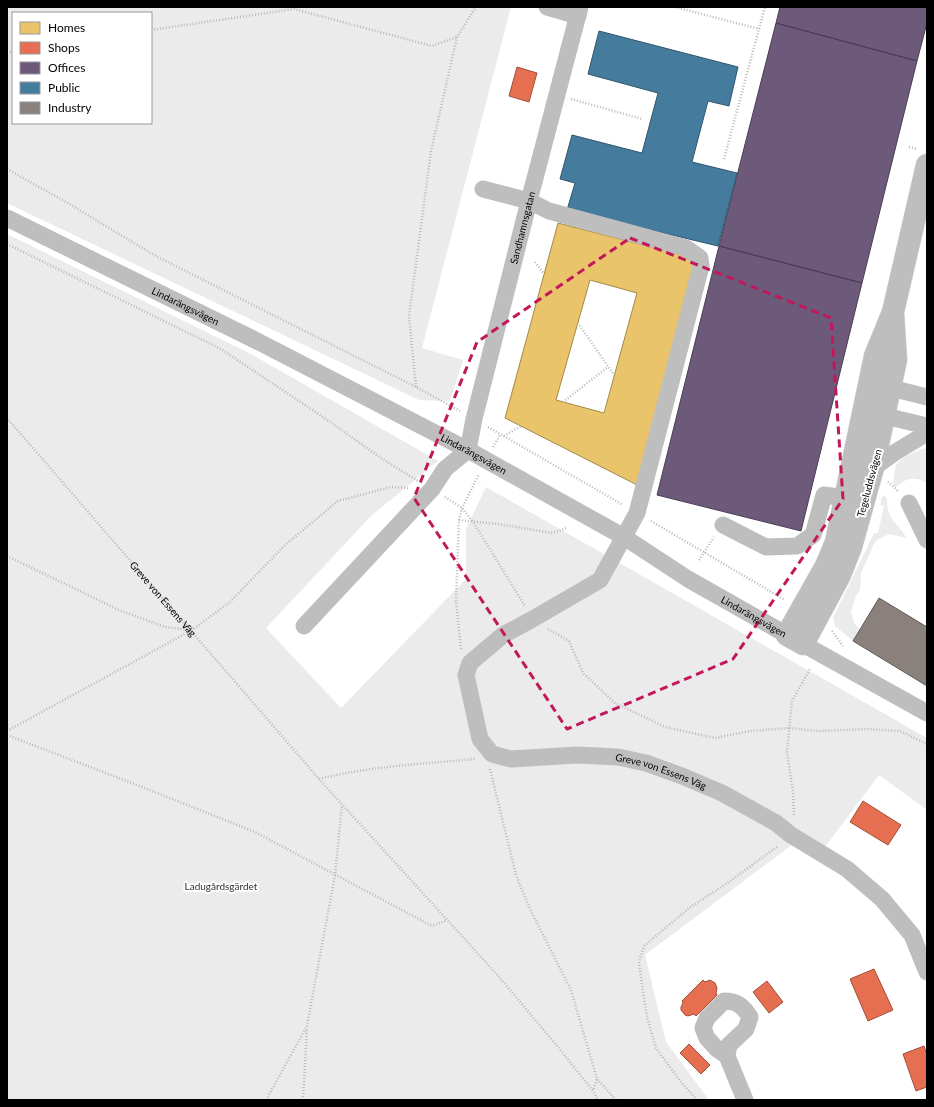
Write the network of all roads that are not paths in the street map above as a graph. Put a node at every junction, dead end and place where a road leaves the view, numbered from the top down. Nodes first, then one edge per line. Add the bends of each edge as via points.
1 (547, 7) edge
2 (579, 11) edge
3 (927, 165) edge
4 (483, 189) dead end
5 (529, 201) junction
6 (7, 218) edge
7 (893, 312) junction
8 (870, 383) junction
9 (891, 388) junction
10 (927, 397) edge
11 (864, 410) junction
12 (885, 416) junction
13 (927, 426) edge
14 (927, 433) edge
15 (468, 450) junction
16 (874, 468) junction
17 (845, 498) junction
18 (909, 503) dead end
19 (719, 530) road end
20 (624, 537) junction
21 (927, 540) edge
22 (304, 626) dead end
23 (795, 640) junction
24 (927, 713) edge
25 (927, 972) edge
26 (727, 1056) dead end
27 (745, 1100) edge

1 - 2 street
2 - 5 street, Sandhamnsgatan
3 - 7 main road, Tegeluddsvägen
4 - 5 street
5 - 15 street, Sandhamnsgatan
5 - 20 street via 549,212 686,248 700,258 701,266 640,506
6 - 15 street, Lindarängsvägen via 251,338
7 - 8 main road, Tegeluddsvägen via 875,356
7 - 9 main road, Tegeluddsvägen via 896,360
8 - 9 main road
8 - 11 main road, Tegeluddsvägen
9 - 10 street
9 - 12 main road, Tegeluddsvägen
11 - 12 main road
11 - 17 main road, Tegeluddsvägen
12 - 13 street
12 - 16 main road, Tegeluddsvägen
14 - 16 street
15 - 20 street, Lindarängsvägen
15 - 22 street via 445,469 432,489
16 - 23 main road, Tegeluddsvägen via 851,547 840,575
17 - 19 street via 824,495 813,535 797,546 766,547
17 - 23 main road, Tegeluddsvägen via 836,542
18 - 21 street
20 - 23 street, Lindarängsvägen via 688,579
20 - 25 street, Greve von Essens Väg via 600,580 503,635 470,663 466,675 480,739 492,754 511,759 577,755 618,757 646,763 722,794 776,823 847,869 882,899 912,935
23 - 24 street, Lindarängsvägen
26 - 27 street

